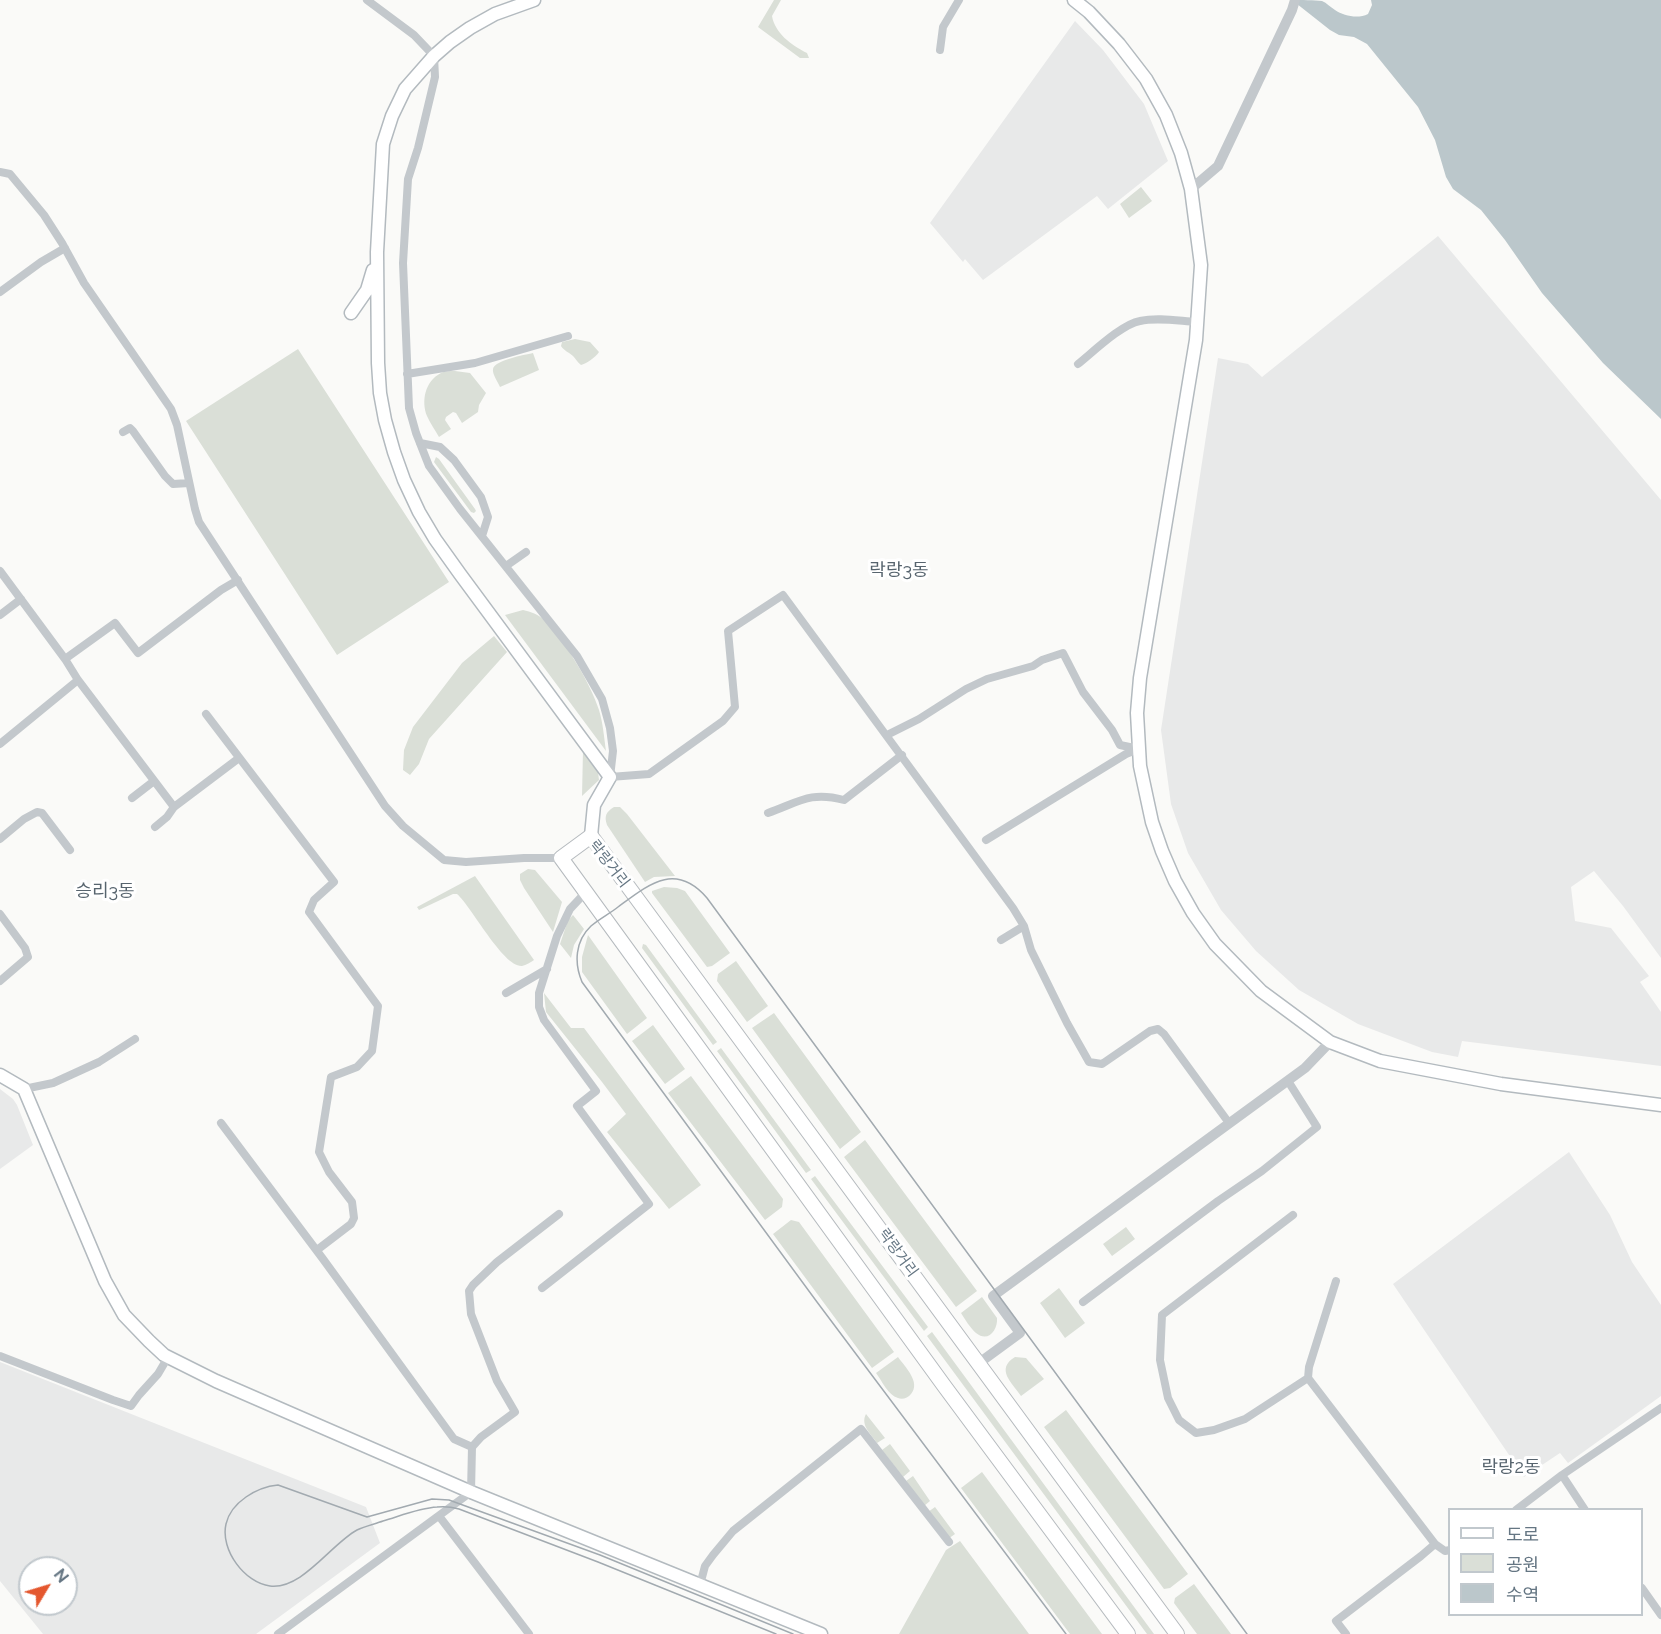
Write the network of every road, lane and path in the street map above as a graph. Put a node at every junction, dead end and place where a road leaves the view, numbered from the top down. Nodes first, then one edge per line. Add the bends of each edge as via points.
1 (368, 0) edge
2 (959, 0) edge
3 (1074, 0) edge
4 (530, 1) edge
5 (1294, 5) edge
6 (940, 50) dead end
7 (434, 56) junction
8 (0, 172) edge
9 (1191, 189) junction
10 (65, 248) junction
11 (376, 252) junction
12 (0, 292) edge
13 (351, 313) dead end
14 (1197, 322) junction
15 (568, 336) dead end
16 (1078, 364) dead end
17 (407, 374) junction
18 (123, 432) dead end
19 (420, 443) junction
20 (189, 483) junction
21 (483, 536) junction
22 (526, 552) dead end
23 (506, 566) junction
24 (0, 571) edge
25 (238, 580) junction
26 (21, 599) junction
27 (0, 615) edge
28 (65, 659) junction
29 (78, 680) junction
30 (206, 714) dead end
31 (887, 735) junction
32 (0, 744) edge
33 (1139, 749) junction
34 (902, 755) junction
35 (239, 758) junction
36 (610, 777) junction
37 (154, 781) junction
38 (132, 798) dead end
39 (174, 807) junction
40 (768, 813) dead end
41 (155, 827) dead end
42 (591, 836) junction
43 (0, 839) edge
44 (986, 840) dead end
45 (70, 850) dead end
46 (561, 858) junction
47 (585, 893) junction
48 (0, 914) edge
49 (1024, 926) junction
50 (1001, 940) dead end
51 (547, 969) junction
52 (0, 981) edge
53 (506, 993) dead end
54 (135, 1040) dead end
55 (1330, 1041) junction
56 (0, 1075) edge
57 (1288, 1080) junction
58 (24, 1089) junction
59 (1661, 1105) edge
60 (221, 1123) dead end
61 (1229, 1123) junction
62 (559, 1214) dead end
63 (1293, 1215) dead end
64 (317, 1250) junction
65 (1336, 1281) dead end
66 (542, 1288) dead end
67 (1083, 1302) dead end
68 (0, 1356) edge
69 (168, 1357) junction
70 (979, 1363) junction
71 (1308, 1378) junction
72 (1661, 1408) edge
73 (472, 1447) junction
74 (1562, 1475) junction
75 (471, 1492) junction
76 (1517, 1508) edge
77 (1584, 1508) edge
78 (439, 1516) junction
79 (949, 1542) dead end
80 (1435, 1544) junction
81 (1448, 1550) edge
82 (700, 1585) junction
83 (1643, 1591) edge
84 (1661, 1615) edge
85 (278, 1634) edge
86 (529, 1634) edge
87 (821, 1634) edge
88 (1128, 1634) edge
89 (1177, 1634) edge
90 (1346, 1634) edge

1 - 7 street via 414,35
2 - 6 street via 944,27
3 - 9 main road via 1119,44 1146,79 1181,153
4 - 7 main road via 470,28
5 - 9 street via 1218,166
7 - 11 main road via 405,89 383,144
7 - 17 street via 435,77 408,179 403,263
8 - 10 street via 10,174
9 - 14 main road via 1201,266
10 - 12 street
10 - 20 street via 171,409
11 - 13 main road via 367,290
11 - 36 main road via 381,393 404,480 430,530
14 - 16 street via 1157,319 1128,324
14 - 33 main road via 1140,678
15 - 17 street via 475,363
17 - 19 street via 409,408
18 - 20 street via 133,431 173,484
19 - 21 street via 429,466
19 - 21 street via 440,447 482,497 488,517
20 - 25 street via 199,522
21 - 23 street
22 - 23 street
23 - 36 street via 577,656 602,699 613,752
24 - 26 street
25 - 28 street via 138,653 115,623
25 - 46 street via 385,806 419,840 444,860
26 - 27 street
26 - 28 street
28 - 29 street
29 - 32 street
29 - 37 street
30 - 35 street
31 - 33 street via 987,679 1063,653 1083,692 1120,745
31 - 34 street
31 - 36 street via 783,595 728,631 735,707 723,721 649,774
33 - 44 street
33 - 55 main road via 1155,831 1193,913 1215,944 1261,991
34 - 40 street via 844,800 816,796
34 - 49 street
35 - 39 street
35 - 64 street via 334,882 314,900 309,912 378,1006 372,1051 357,1066 331,1077 319,1152 351,1202 354,1218
36 - 42 main road via 594,805
37 - 38 street
37 - 39 street
39 - 41 street
42 - 46 main road, 락랑거리
42 - 70 main road, 락랑거리
43 - 45 street via 37,812 42,813
46 - 47 main road
47 - 51 street via 570,909
47 - 88 main road
48 - 52 street via 28,957
49 - 50 street
49 - 61 street via 1031,950 1089,1062 1102,1064 1158,1029
51 - 53 street
51 - 66 street via 539,993 544,1020 596,1091 577,1106 649,1204
54 - 58 street via 81,1071 53,1083
55 - 57 street
55 - 59 main road via 1380,1061 1501,1084
56 - 58 main road
57 - 61 street
57 - 67 street via 1317,1127
58 - 69 main road via 105,1281 124,1315
60 - 64 street
61 - 70 street via 993,1296 1020,1333
62 - 73 street via 497,1262 469,1291 471,1314 497,1381 515,1412
63 - 71 street via 1162,1315 1160,1360 1175,1413 1196,1432 1245,1419
64 - 73 street via 454,1439
65 - 71 street
68 - 69 street via 131,1409
69 - 75 main road
70 - 89 main road, 락랑거리
71 - 80 street
72 - 74 street
73 - 75 street
74 - 76 street
74 - 77 street
75 - 78 street
75 - 82 main road
78 - 85 street
78 - 86 street
79 - 82 street via 861,1429 733,1531 705,1566
80 - 81 street
80 - 90 street via 1336,1621
82 - 87 main road
83 - 84 street

